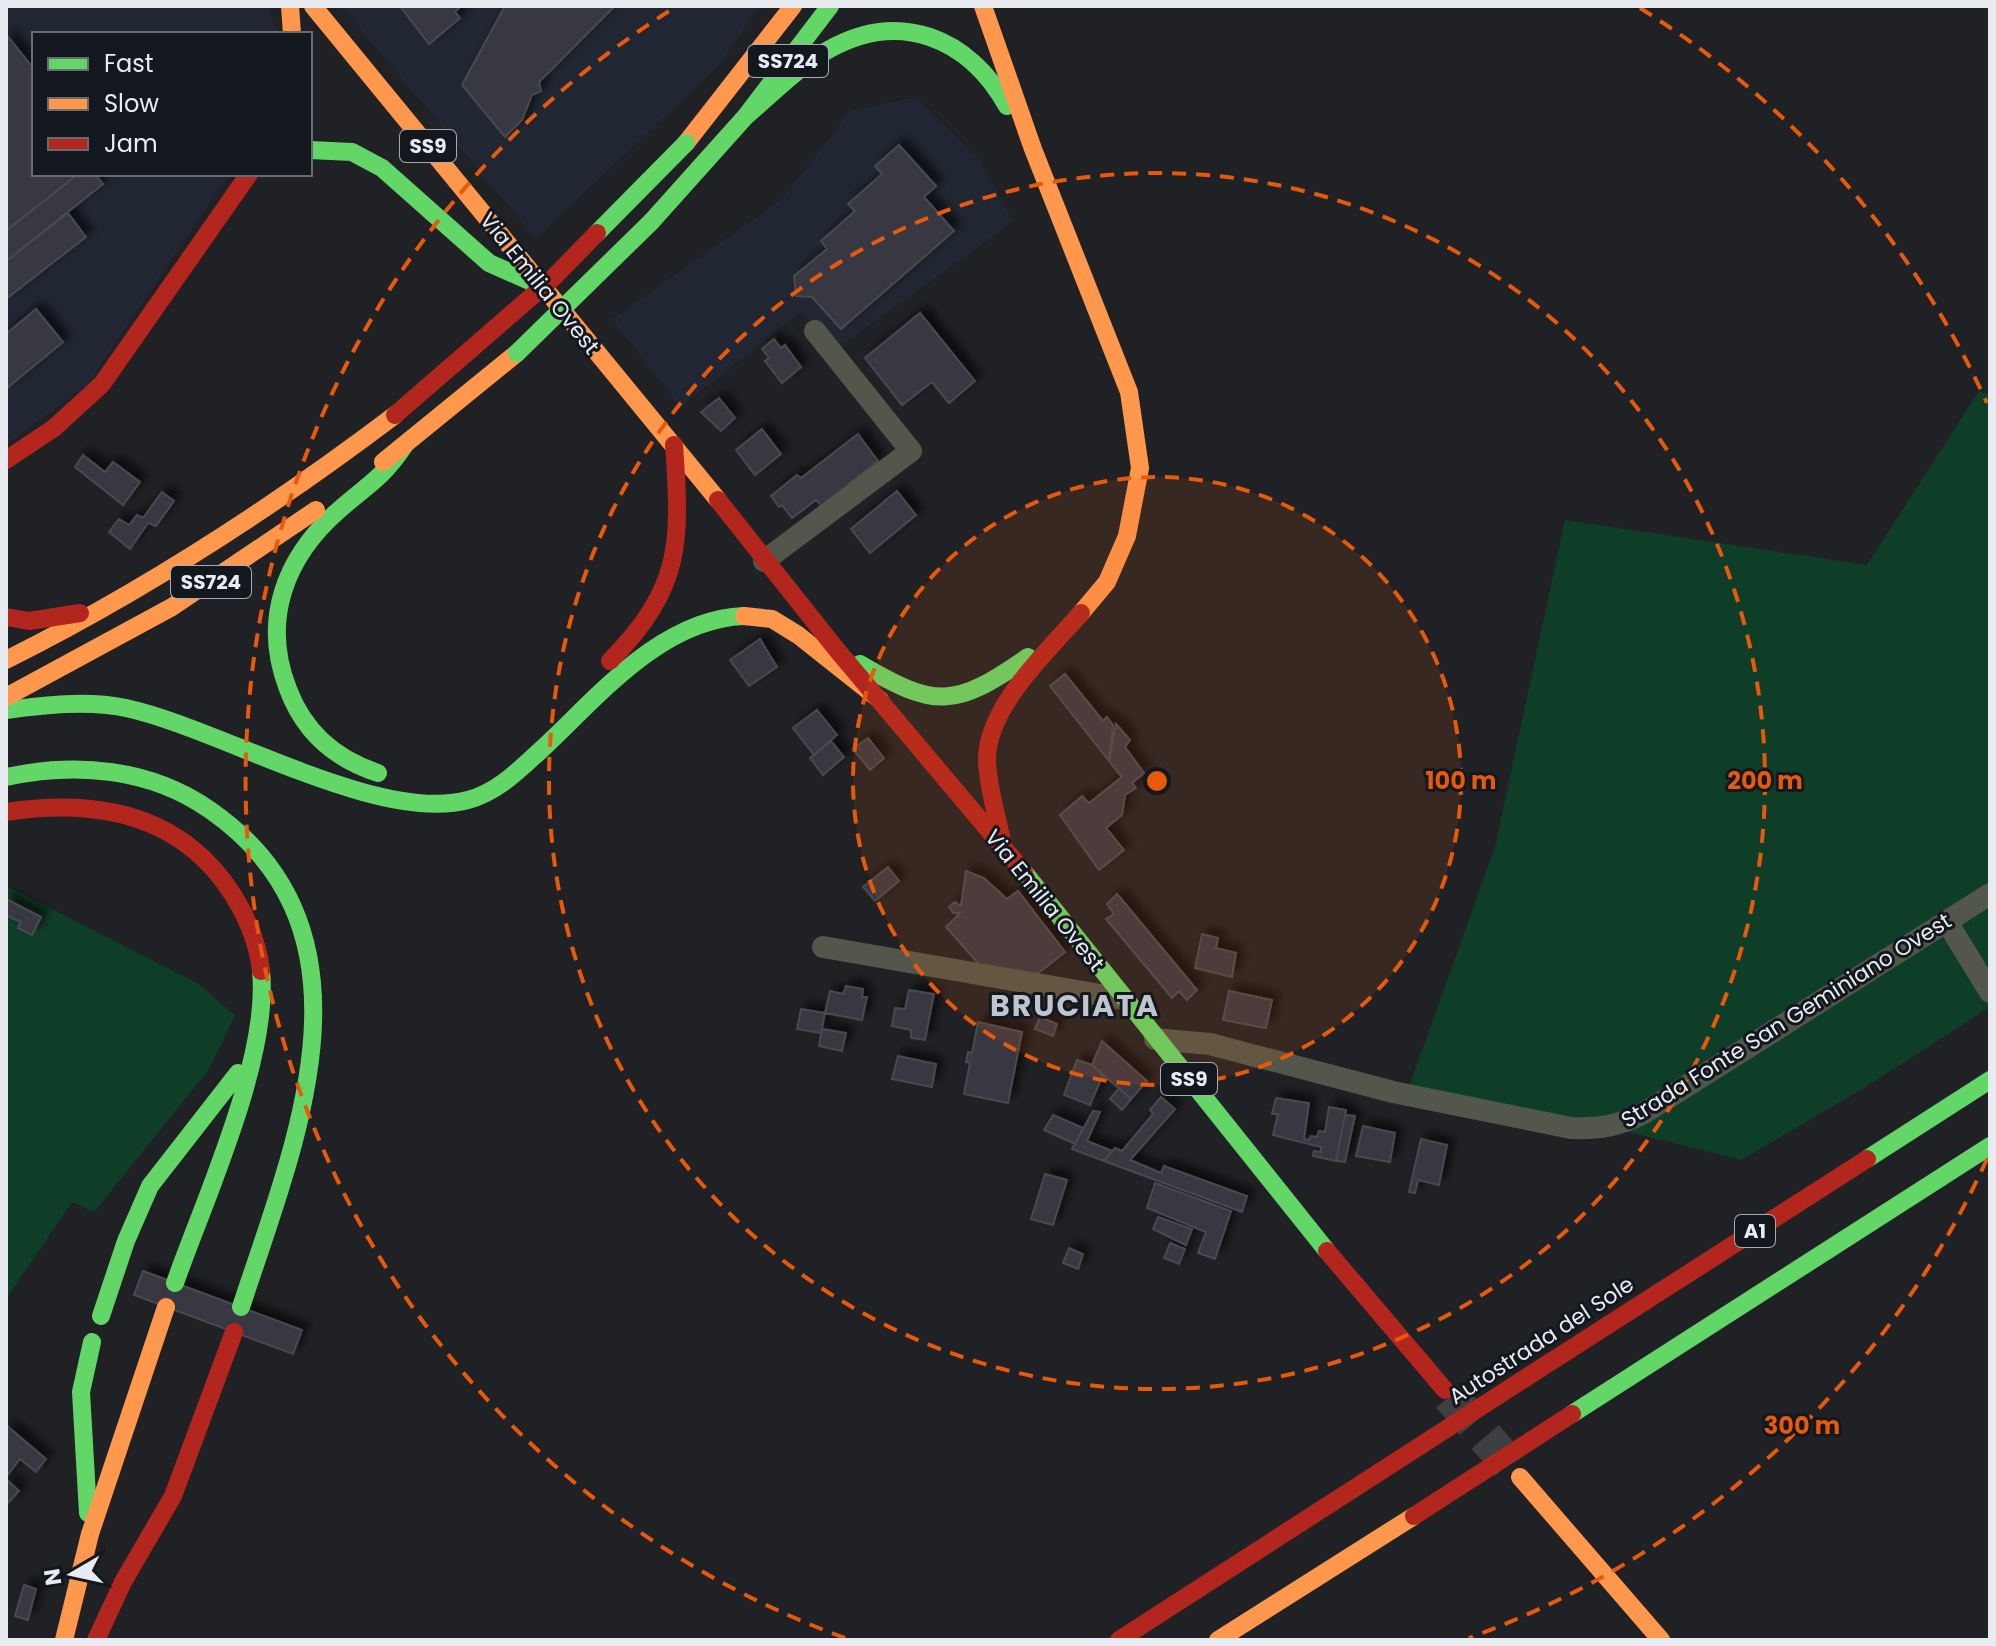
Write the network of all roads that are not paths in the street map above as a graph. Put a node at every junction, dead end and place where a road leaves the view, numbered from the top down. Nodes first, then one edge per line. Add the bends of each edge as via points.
1 (290, 6) edge
2 (313, 6) edge
3 (793, 6) edge
4 (830, 6) edge
5 (983, 6) edge
6 (292, 32) edge
7 (746, 116) junction
8 (1033, 149) junction
9 (312, 150) edge
10 (247, 179) edge
11 (543, 287) junction
12 (815, 331) dead end
13 (409, 442) junction
14 (674, 445) junction
15 (6, 460) edge
16 (764, 561) junction
17 (105, 607) junction
18 (6, 617) edge
19 (1074, 623) junction
20 (837, 650) junction
21 (6, 660) edge
22 (6, 697) edge
23 (880, 700) junction
24 (6, 710) edge
25 (498, 763) dead end
26 (6, 777) edge
27 (399, 777) dead end
28 (6, 812) edge
29 (1003, 846) junction
30 (1990, 894) edge
31 (1947, 922) junction
32 (823, 947) dead end
33 (1990, 992) edge
34 (1123, 999) junction
35 (1155, 1039) junction
36 (252, 1056) junction
37 (1990, 1080) edge
38 (1990, 1146) edge
39 (175, 1283) dead end
40 (166, 1307) dead end
41 (241, 1307) dead end
42 (101, 1316) dead end
43 (234, 1332) dead end
44 (92, 1342) dead end
45 (1445, 1390) tunnel mouth
46 (1520, 1477) tunnel mouth
47 (90, 1534) junction
48 (64, 1640) edge
49 (96, 1640) edge
50 (1119, 1640) edge
51 (1218, 1640) edge
52 (1661, 1640) edge

1 - 6 main road
2 - 11 main road, Via Emilia Ovest / SS9
3 - 17 main road, SS724, bridge via 686,143 553,278 395,415 289,494
4 - 7 main road, SS724
5 - 8 main road
7 - 8 main road via 836,45 861,36 909,32 948,44 989,75
7 - 13 main road, SS724, bridge via 578,296
8 - 19 main road via 1129,392 1139,444 1138,490 1127,536 1107,582
9 - 11 main road via 352,152 382,168 489,263
10 - 15 main road via 102,384 54,428
11 - 14 main road, Via Emilia Ovest / SS9
12 - 16 street via 911,451
13 - 22 main road, SS724 via 172,607
13 - 27 main road via 378,482 307,541 283,582 275,613 279,669 304,722 342,758
14 - 16 main road, Via Emilia Ovest / SS9
14 - 25 main road via 679,537 664,594 631,641
16 - 20 main road, Via Emilia Ovest / SS9
17 - 18 main road via 29,621
17 - 21 main road, SS724
19 - 20 main road via 994,682 971,695 944,700 912,694
19 - 29 main road via 1013,692 991,736 989,783
20 - 23 main road, Via Emilia Ovest / SS9
23 - 24 main road via 772,619 714,619 678,634 633,665 506,782 468,800 427,804 373,795 126,708 57,703
23 - 29 main road, Via Emilia Ovest / SS9
26 - 41 main road via 35,769 88,769 136,776 187,795 250,842 291,904 309,949 312,1049 305,1096
28 - 36 main road via 87,807 132,815 173,833 196,852 240,908 260,956 263,1007
29 - 34 main road, Via Emilia Ovest / SS9
30 - 31 street, Strada Fonte San Geminiano Ovest
31 - 33 street
31 - 35 street, Strada Fonte San Geminiano Ovest via 1644,1113 1599,1129 1393,1092 1210,1044
32 - 34 street
34 - 35 main road, Via Emilia Ovest / SS9
35 - 45 main road, Via Emilia Ovest / SS9
36 - 39 main road
36 - 42 main road via 150,1186
37 - 50 main road, Autostrada del Sole / A1, bridge
38 - 51 main road, A1, bridge
40 - 47 main road
43 - 49 main road via 173,1496
44 - 47 main road via 81,1392
46 - 52 main road
47 - 48 main road

